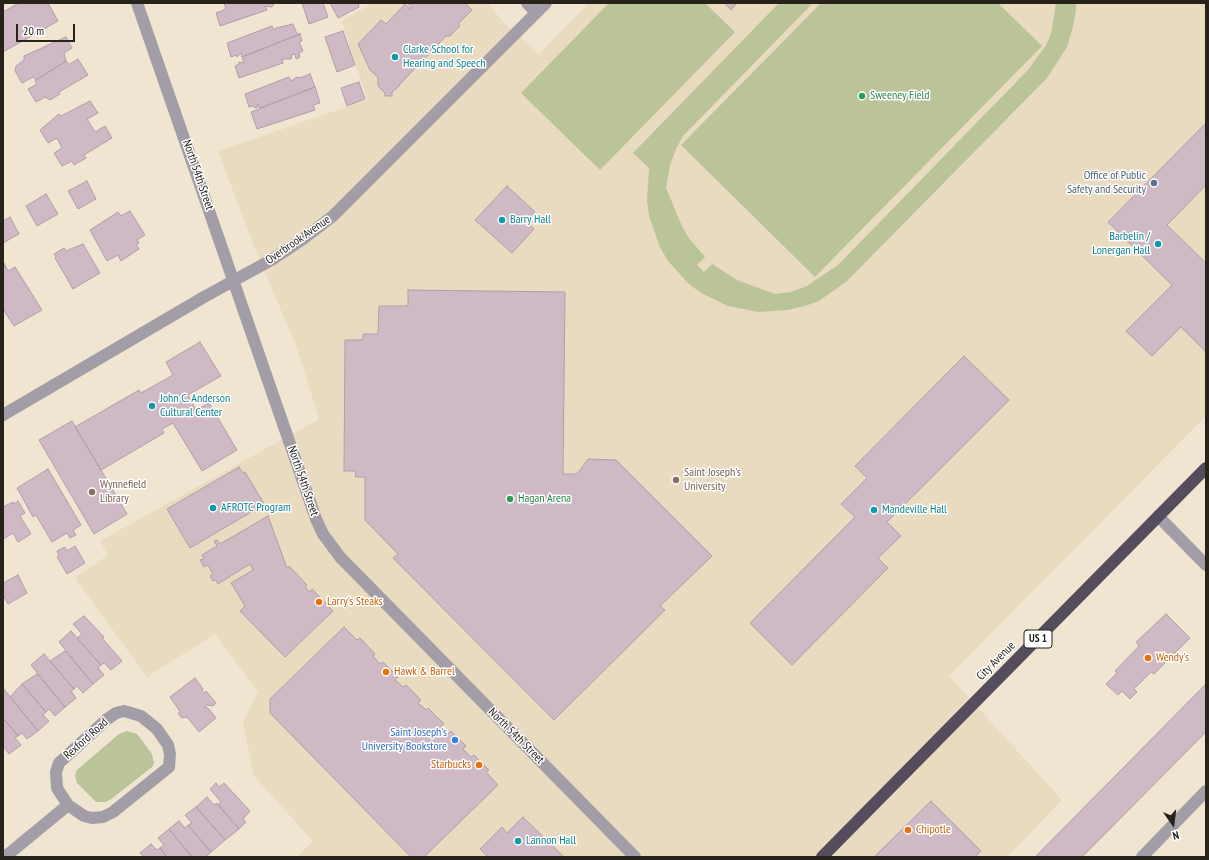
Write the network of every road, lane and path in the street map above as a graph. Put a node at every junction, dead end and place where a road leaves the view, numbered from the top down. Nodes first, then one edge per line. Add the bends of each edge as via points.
1 (137, 3) edge
2 (527, 3) edge
3 (546, 3) edge
4 (536, 13) junction
5 (235, 280) junction
6 (3, 415) edge
7 (1206, 468) edge
8 (1158, 516) junction
9 (1206, 565) edge
10 (1206, 792) edge
11 (68, 805) junction
12 (5, 857) edge
13 (635, 857) edge
14 (822, 857) edge
15 (1142, 857) edge

1 - 5 street, North 54th Street
2 - 4 street
3 - 4 street, Overbrook Avenue
4 - 5 street, Overbrook Avenue via 333,216 273,259
5 - 6 street, Overbrook Avenue
5 - 13 street, North 54th Street via 316,519 328,542
7 - 8 highway, City Avenue / US 1
8 - 9 street
8 - 14 highway, City Avenue / US 1
10 - 15 street
11 - 11 street, Rexford Road via 84,816 103,817 165,772 171,760 170,754 157,728 132,712 116,713 106,720 59,763 55,780
11 - 12 street

